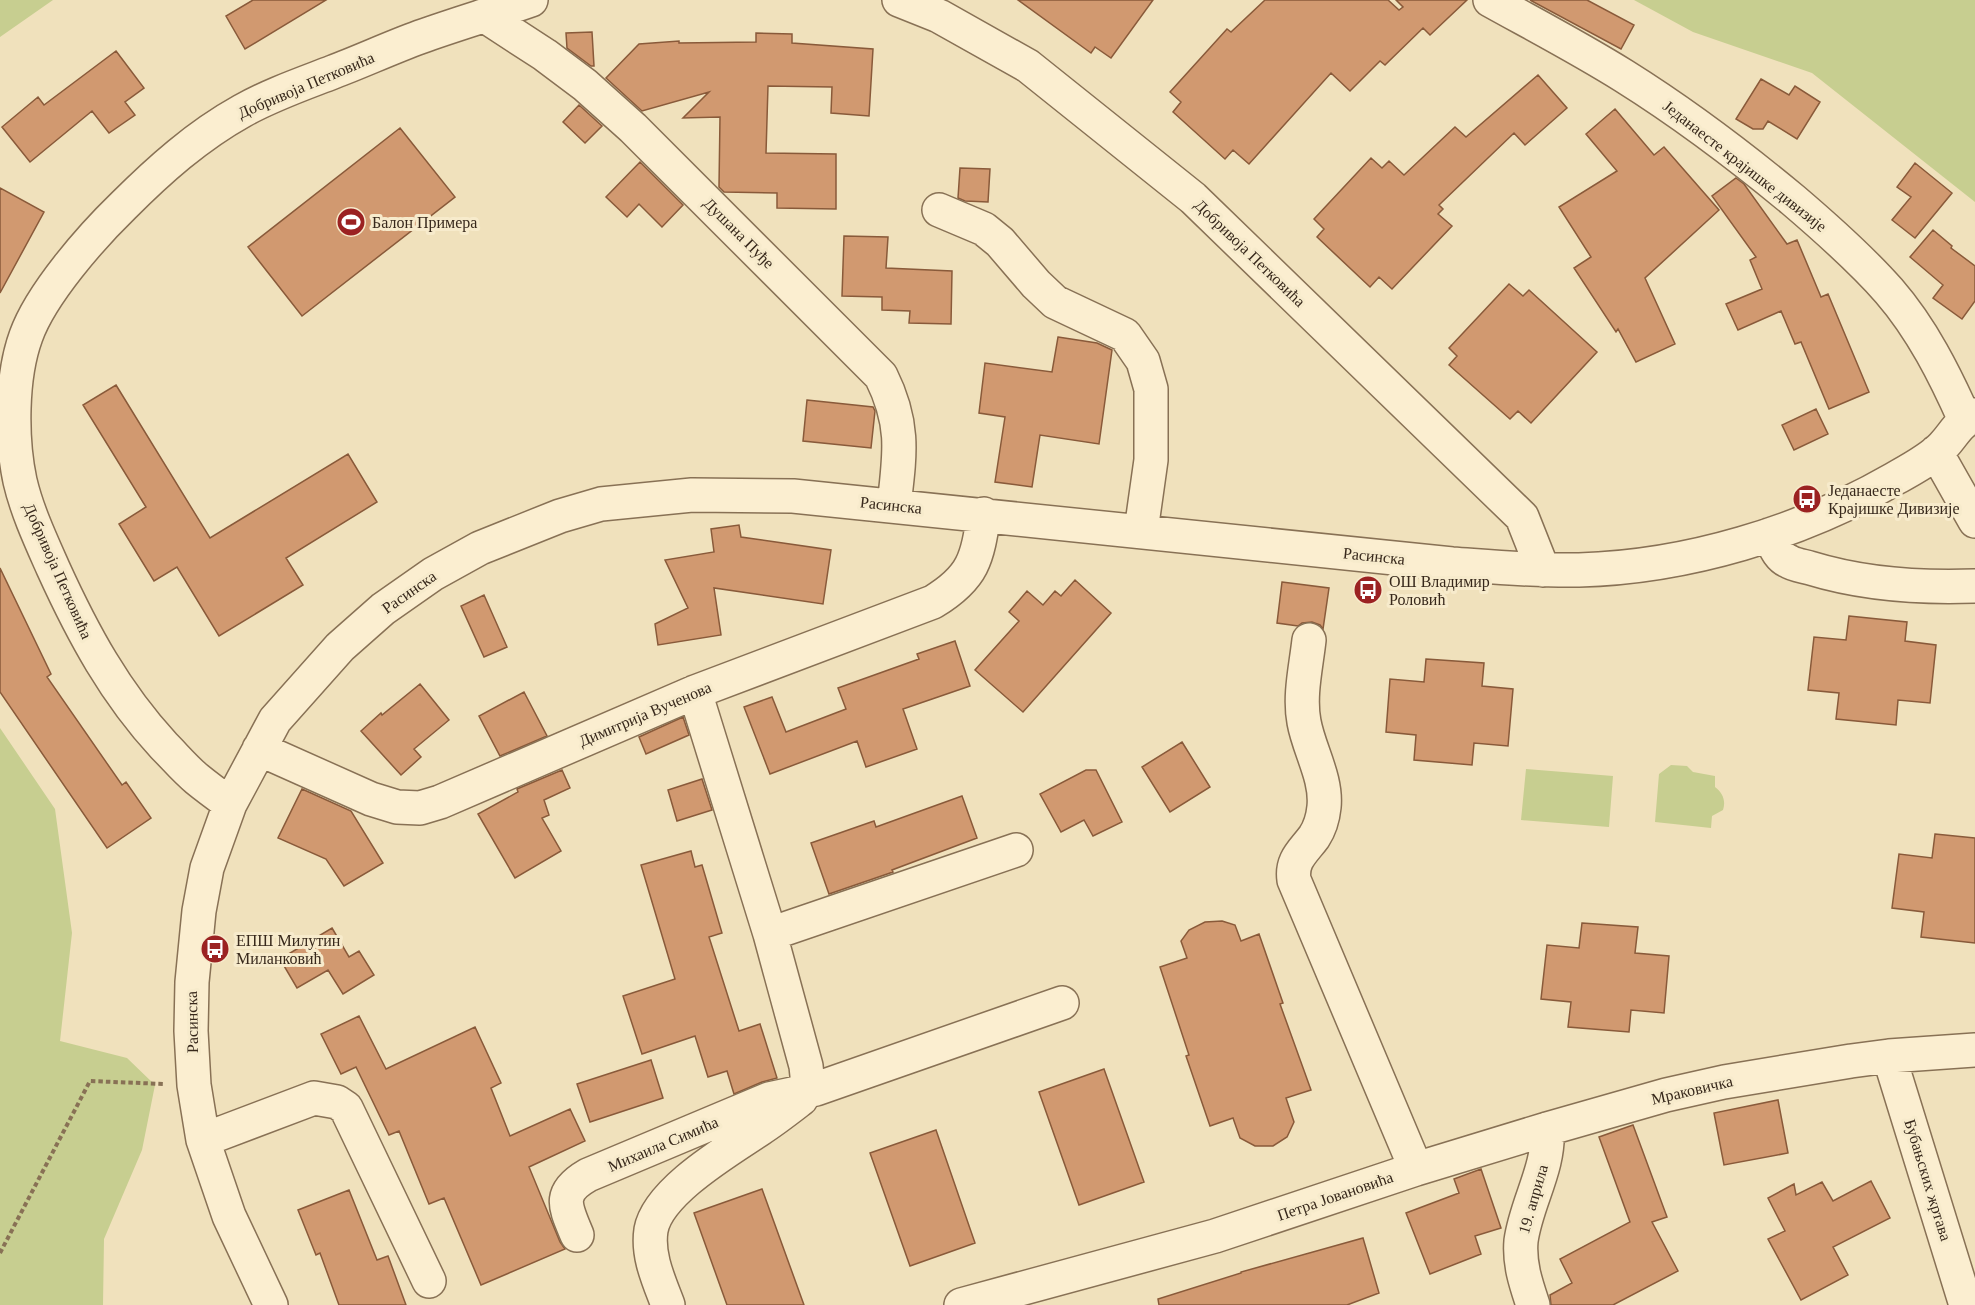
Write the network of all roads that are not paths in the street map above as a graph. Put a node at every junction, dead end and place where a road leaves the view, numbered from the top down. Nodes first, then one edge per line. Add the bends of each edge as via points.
1 (531, 0) edge
2 (899, 0) edge
3 (1490, 0) edge
4 (485, 16) junction
5 (939, 210) dead end
6 (1970, 417) edge
7 (1936, 452) junction
8 (894, 505) junction
9 (984, 514) junction
10 (1975, 520) edge
11 (1141, 531) junction
12 (1769, 535) junction
13 (1543, 570) junction
14 (1975, 586) edge
15 (1309, 640) dead end
16 (695, 692) junction
17 (260, 749) junction
18 (230, 804) junction
19 (1016, 850) dead end
20 (770, 934) junction
21 (1062, 1003) dead end
22 (1975, 1050) edge
23 (1889, 1056) junction
24 (806, 1092) junction
25 (1547, 1129) junction
26 (203, 1140) junction
27 (1416, 1169) junction
28 (576, 1235) dead end
29 (429, 1281) dead end
30 (271, 1305) edge
31 (669, 1305) edge
32 (961, 1305) edge
33 (1533, 1305) edge
34 (1966, 1305) edge

1 - 4 street, Добривоја Петковића
2 - 13 street, Добривоја Петковића via 939,16 1028,66 1193,198 1522,517
3 - 6 street, Једанаесте крајишке дивизије via 1625,77 1697,126 1832,233 1890,292
4 - 8 street, Душана Пуђе via 545,54 633,128 881,376 892,397 899,426
4 - 18 street, Добривоја Петковића via 419,37 281,92 212,128 107,222 39,309 26,336 15,394 16,448 20,481 46,552 94,652 119,691 180,763
5 - 11 street via 984,229 1055,302 1125,335 1143,362 1151,389 1151,460
6 - 7 street, Расинска
7 - 10 street
7 - 12 street, Расинска via 1845,504
8 - 9 street, Расинска
8 - 17 street, Расинска via 793,496 692,495 601,504 532,526 433,574 383,609 340,647 296,695 275,720
9 - 11 street, Расинска
9 - 16 street, Димитрија Вученова via 976,558 964,578 942,597
11 - 13 street, Расинска via 1429,562
12 - 13 street, Расинска via 1720,550 1644,565
12 - 14 street via 1787,561 1829,574 1880,582
15 - 27 street, Петра Јовановића via 1302,706 1324,806 1322,821 1297,858 1293,875
16 - 17 street, Димитрија Вученова via 420,808 397,807 370,799
16 - 20 street
17 - 18 street, Расинска
18 - 26 street, Расинска via 207,868 192,982 194,1084
19 - 20 street
20 - 24 street via 806,1066
21 - 24 street
22 - 23 street, Мраковичка
23 - 25 street, Мраковичка via 1724,1082
23 - 34 street, Бубањских жртава
24 - 28 street, Михаила Симића via 769,1099 574,1183 567,1195 566,1208
24 - 31 street, Михаила Симића via 697,1173 657,1213 651,1229 653,1262
25 - 27 street, Мраковичка
25 - 33 street, 19. априла via 1545,1158 1521,1240 1523,1274
26 - 29 street via 314,1098 337,1102 346,1108
26 - 30 street, Расинска via 229,1216
27 - 32 street, Петра Јовановића via 1215,1236

